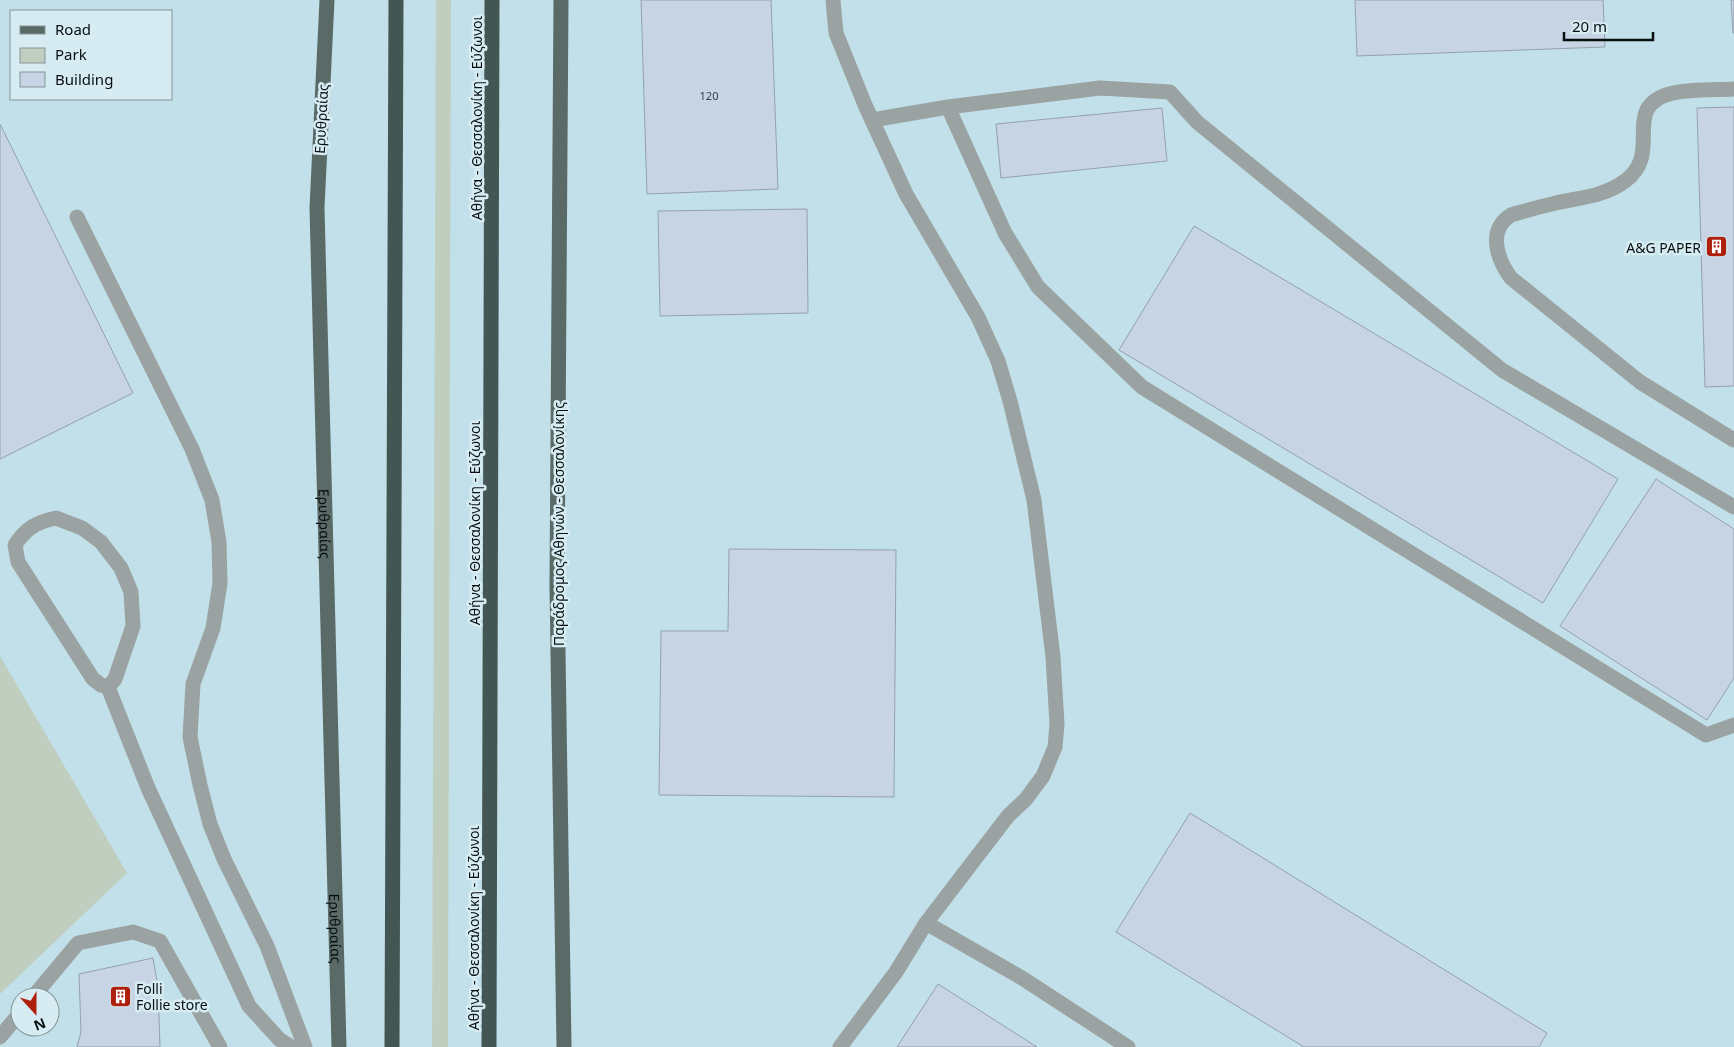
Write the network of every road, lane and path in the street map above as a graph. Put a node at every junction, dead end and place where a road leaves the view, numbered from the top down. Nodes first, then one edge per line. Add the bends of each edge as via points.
1 (327, 0) edge
2 (396, 0) edge
3 (492, 0) edge
4 (561, 0) edge
5 (833, 0) edge
6 (1734, 89) edge
7 (948, 107) junction
8 (872, 120) junction
9 (77, 217) dead end
10 (1734, 440) edge
11 (1734, 507) edge
12 (108, 687) junction
13 (1734, 725) edge
14 (926, 923) junction
15 (41, 987) edge
16 (10, 1025) edge
17 (0, 1037) edge
18 (220, 1047) edge
19 (291, 1047) edge
20 (305, 1047) edge
21 (339, 1047) edge
22 (392, 1047) edge
23 (489, 1047) edge
24 (564, 1047) edge
25 (840, 1047) edge
26 (1128, 1047) edge

1 - 21 main road, Ερυθραίας via 317,208
2 - 22 highway
3 - 23 highway, Αθήνα - Θεσσαλονίκη - Εύζωνοι
4 - 24 main road, Παράδρομος Αθηνών - Θεσσαλονίκης via 557,586
5 - 8 street via 836,33
6 - 10 street via 1673,93 1656,99 1645,111 1643,119 1642,161 1626,181 1609,191 1511,215 1505,219 1495,239 1501,265 1511,278 1640,382
7 - 8 street
7 - 11 street via 1100,88 1170,92 1197,122 1502,370
7 - 13 street via 1005,233 1038,287 1142,386 1706,735
8 - 14 street via 906,194 978,318 998,361 1034,500 1053,656 1057,724 1055,747 1043,776
9 - 20 street via 192,450 212,500 219,542 220,583 213,628 193,684 190,737 210,824 267,946
12 - 12 street via 93,679 18,562 15,545 31,526 56,518 82,528 102,542 121,568 131,592 133,626 121,665
12 - 19 street via 148,788 249,1006 279,1039
14 - 25 street via 896,972
14 - 26 street via 1022,978
15 - 18 street via 78,943 132,932 160,941
16 - 17 street

